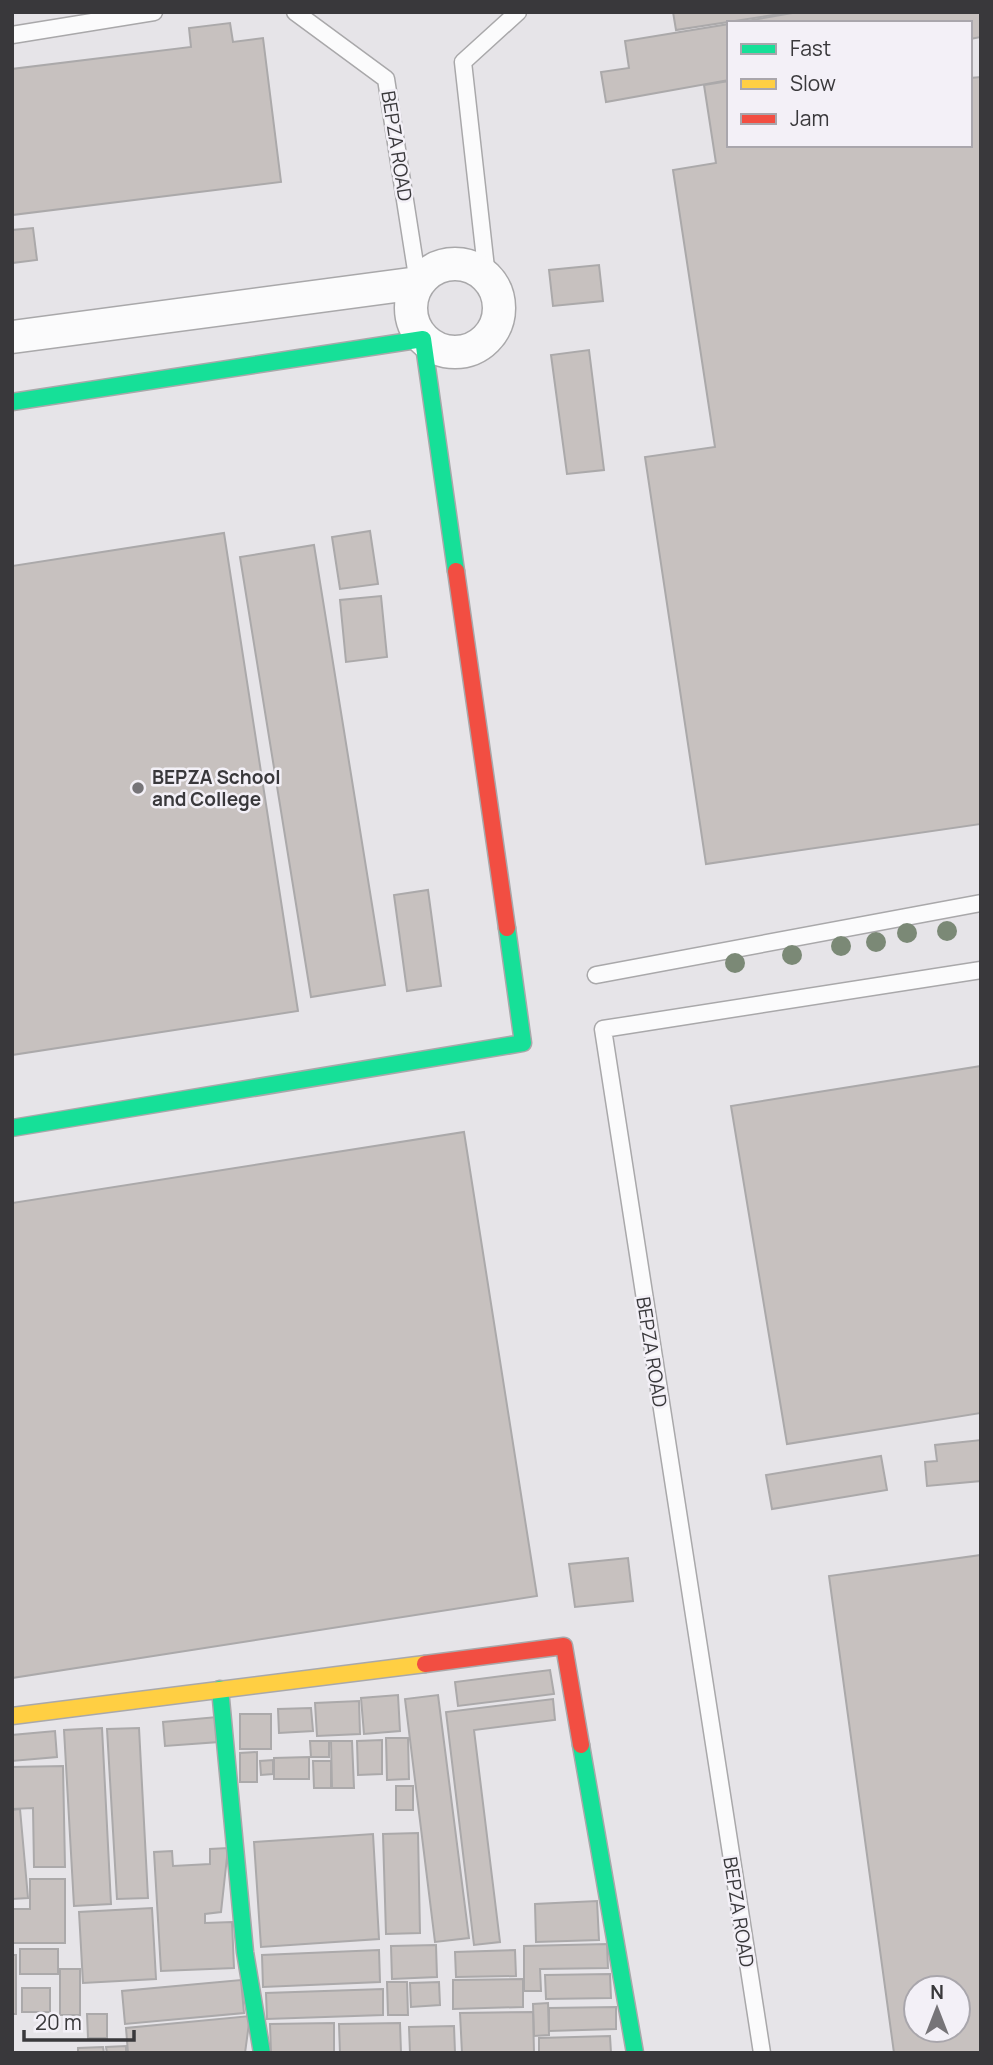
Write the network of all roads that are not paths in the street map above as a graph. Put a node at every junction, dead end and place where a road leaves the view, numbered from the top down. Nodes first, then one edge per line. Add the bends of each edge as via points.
1 (154, 12) edge
2 (295, 12) edge
3 (517, 12) edge
4 (12, 35) edge
5 (487, 277) junction
6 (418, 283) junction
7 (12, 337) edge
8 (423, 339) junction
9 (12, 402) edge
10 (981, 903) edge
11 (981, 970) edge
12 (596, 975) dead end
13 (12, 1128) edge
14 (220, 1689) junction
15 (12, 1716) edge
16 (262, 2053) edge
17 (635, 2053) edge
18 (762, 2053) edge

1 - 4 lane
2 - 6 lane, BEPZA ROAD via 386,79
3 - 5 lane via 463,62
5 - 6 street via 459,263 428,271
5 - 8 street via 500,310 491,334 480,345 450,352
6 - 7 street
6 - 8 street via 410,312
8 - 9 street
8 - 13 street via 523,1043
10 - 12 lane
11 - 18 lane, BEPZA ROAD via 603,1029
14 - 15 street
14 - 16 street via 245,1952
14 - 17 street via 564,1646

